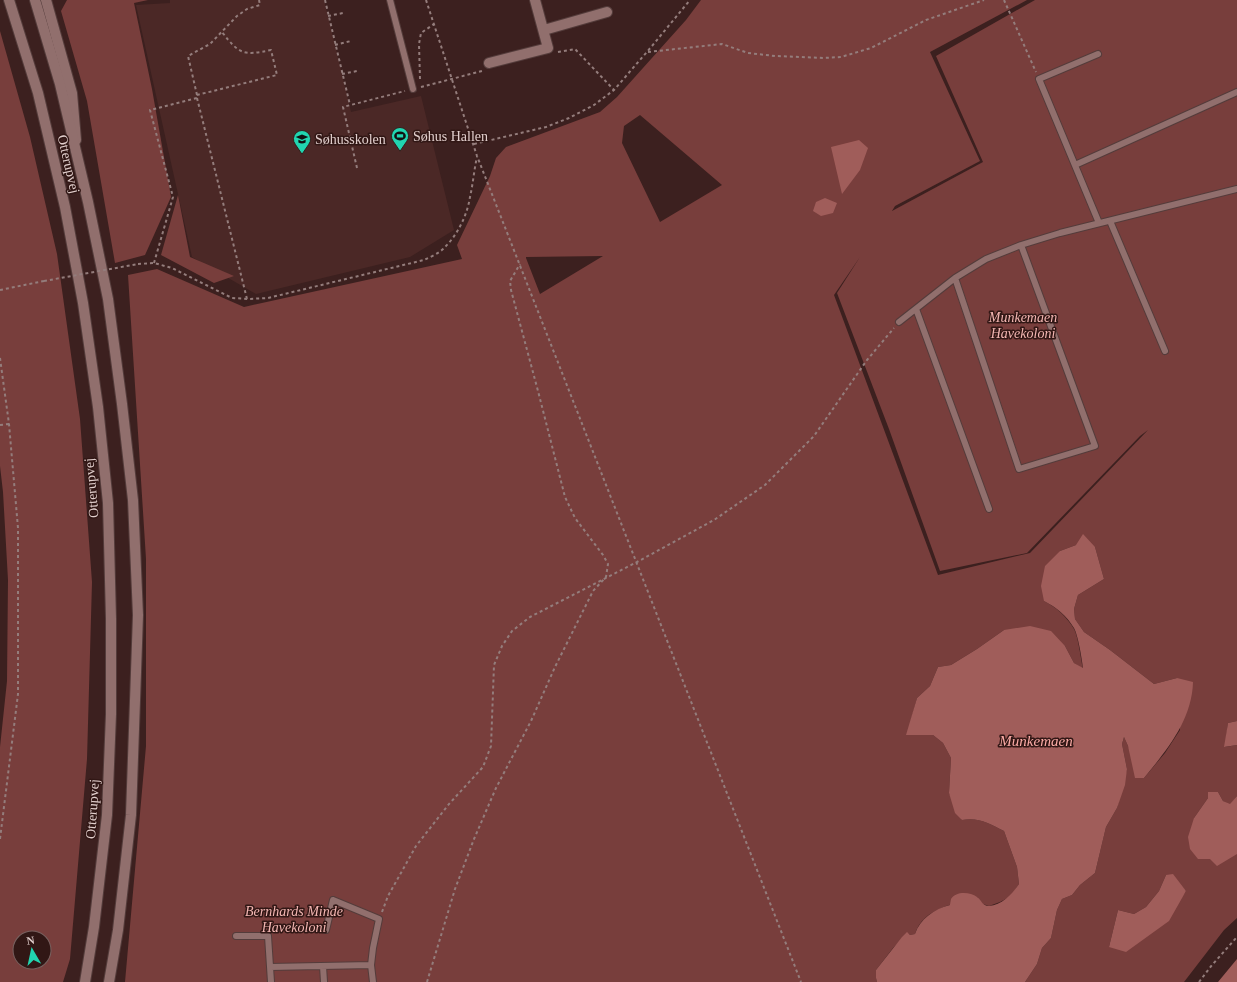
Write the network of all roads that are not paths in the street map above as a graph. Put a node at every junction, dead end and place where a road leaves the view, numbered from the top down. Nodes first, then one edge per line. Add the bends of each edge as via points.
1 (9, 0) edge
2 (36, 0) edge
3 (46, 0) edge
4 (390, 0) edge
5 (535, 0) edge
6 (607, 12) dead end
7 (544, 30) junction
8 (1098, 54) dead end
9 (489, 63) road end
10 (413, 89) road end
11 (1237, 92) edge
12 (79, 164) junction
13 (1075, 165) junction
14 (1237, 189) edge
15 (1110, 221) junction
16 (1099, 223) junction
17 (1021, 245) junction
18 (955, 278) junction
19 (916, 308) junction
20 (899, 322) road end
21 (1165, 351) dead end
22 (989, 509) dead end
23 (326, 930) dead end
24 (236, 936) dead end
25 (322, 966) junction
26 (371, 966) junction
27 (270, 967) junction
28 (85, 982) edge
29 (109, 982) edge
30 (271, 982) edge
31 (324, 982) edge
32 (373, 982) edge

1 - 28 main road, Otterupvej via 38,93 66,215 84,310 108,503 111,706 107,814
2 - 12 main road, Otterupvej
3 - 12 main road via 72,93
4 - 10 lane
5 - 7 main road
6 - 7 main road
7 - 9 main road via 548,48
8 - 13 lane via 1039,79
11 - 13 lane
12 - 29 main road, Otterupvej via 108,299 122,404 133,500 138,615 131,815 118,930
13 - 16 lane
14 - 15 lane
15 - 16 lane
15 - 21 lane
16 - 17 lane
17 - 18 lane via 986,259
17 - 18 lane via 1095,446 1019,469
18 - 19 lane
19 - 20 lane
19 - 22 lane
23 - 26 lane via 333,900 379,919
24 - 27 lane via 268,936
25 - 26 lane
25 - 27 lane
25 - 31 lane
26 - 32 lane
27 - 30 lane

